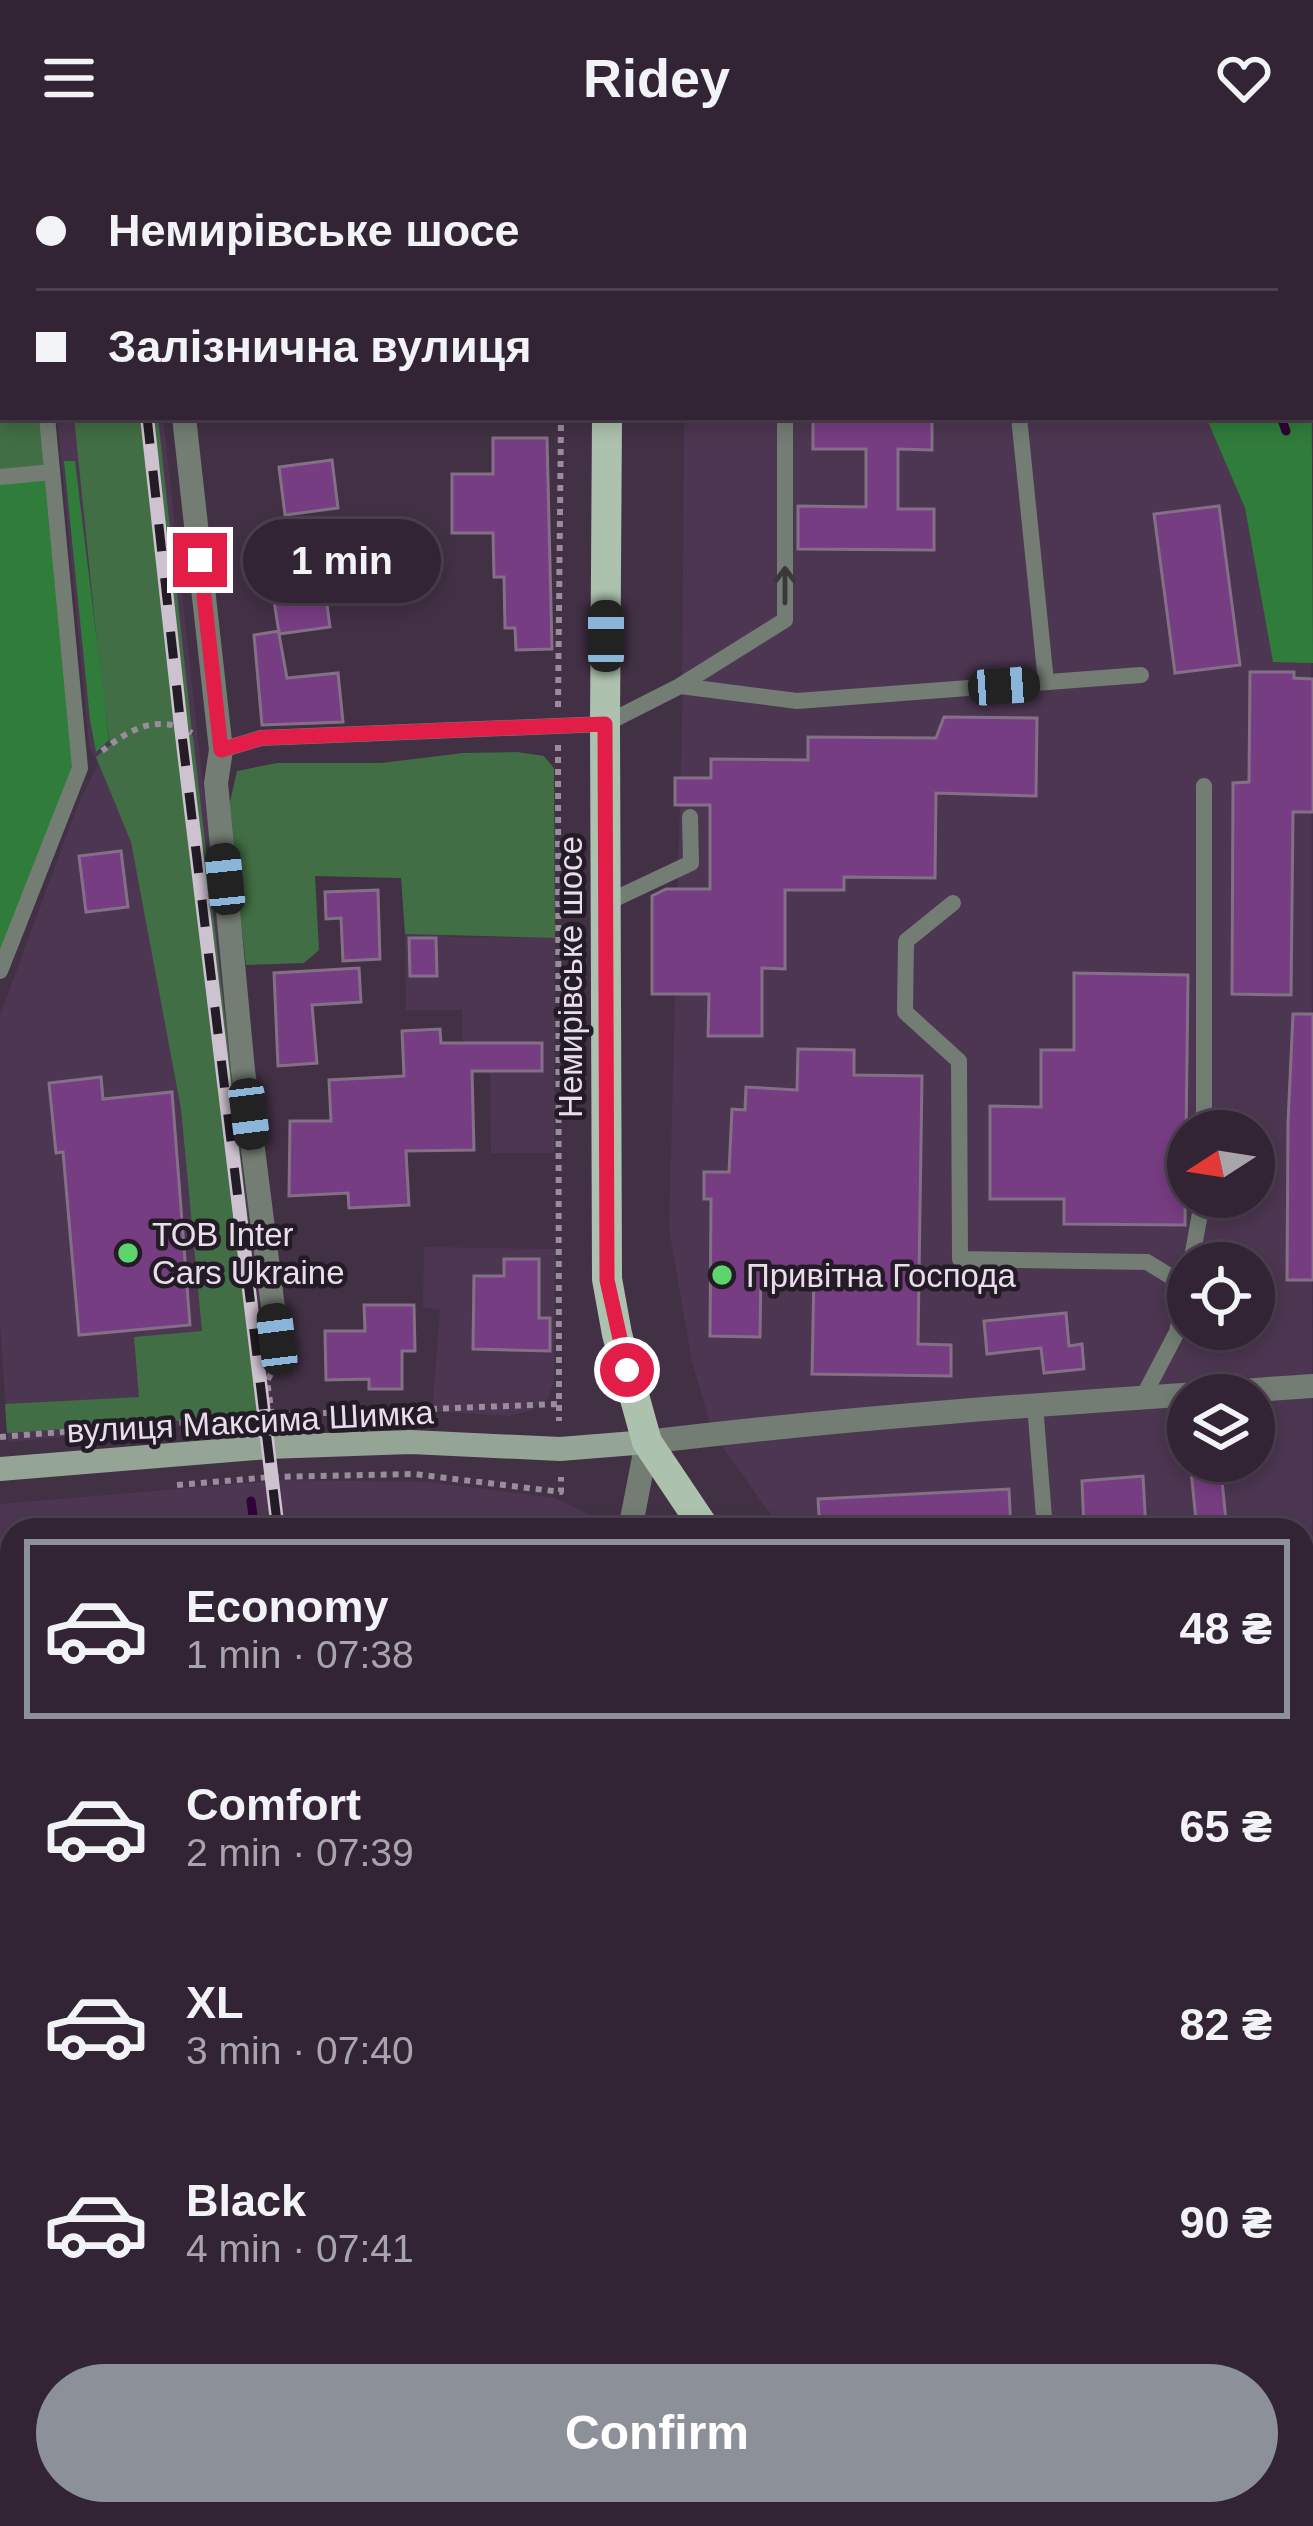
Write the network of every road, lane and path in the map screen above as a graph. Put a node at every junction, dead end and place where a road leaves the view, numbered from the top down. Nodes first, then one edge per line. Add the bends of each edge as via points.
1 (47, 420) edge
2 (184, 420) edge
3 (561, 420) edge
4 (607, 420) edge
5 (785, 420) edge
6 (1019, 420) edge
7 (52, 472) junction
8 (0, 476) edge
9 (1141, 675) dead end
10 (1046, 682) junction
11 (680, 686) junction
12 (605, 724) junction
13 (558, 726) junction
14 (221, 750) junction
15 (80, 768) junction
16 (1204, 786) dead end
17 (690, 817) dead end
18 (606, 903) junction
19 (953, 903) dead end
20 (0, 971) edge
21 (1204, 1110) edge
22 (1167, 1272) edge
23 (277, 1339) dead end
24 (1168, 1350) edge
25 (273, 1370) dead end
26 (1313, 1385) edge
27 (1143, 1397) junction
28 (559, 1404) dead end
29 (1035, 1405) junction
30 (272, 1415) dead end
31 (646, 1442) junction
32 (0, 1469) edge
33 (158, 1486) dead end
34 (561, 1492) dead end
35 (632, 1518) edge
36 (698, 1518) edge
37 (1044, 1518) edge

1 - 7 lane
2 - 14 street
3 - 13 path
4 - 12 main road, Немирівське шосе
11 -> 5 lane via 785,620
6 - 10 lane
7 - 8 lane
7 - 15 lane
9 - 10 lane
10 - 11 lane via 797,701
11 - 12 lane
12 - 13 lane
12 - 18 main road, Немирівське шосе
13 - 14 lane via 261,738
13 - 28 path
14 - 15 path via 181,727 149,722
14 - 23 street via 220,831
15 - 20 lane
16 - 21 lane
17 - 18 lane via 691,863
18 - 31 main road, Немирівське шосе via 607,1280
19 - 22 lane via 905,941 905,1012 959,1061 960,1258 1147,1262
24 - 27 lane
25 - 30 path
26 - 27 street
27 - 29 street
29 - 31 street
29 - 37 lane
31 - 32 main road, вулиця Максима Шимка via 268,1447
31 - 35 street, Немирівське шосе
31 - 36 main road
33 - 34 path via 414,1474

